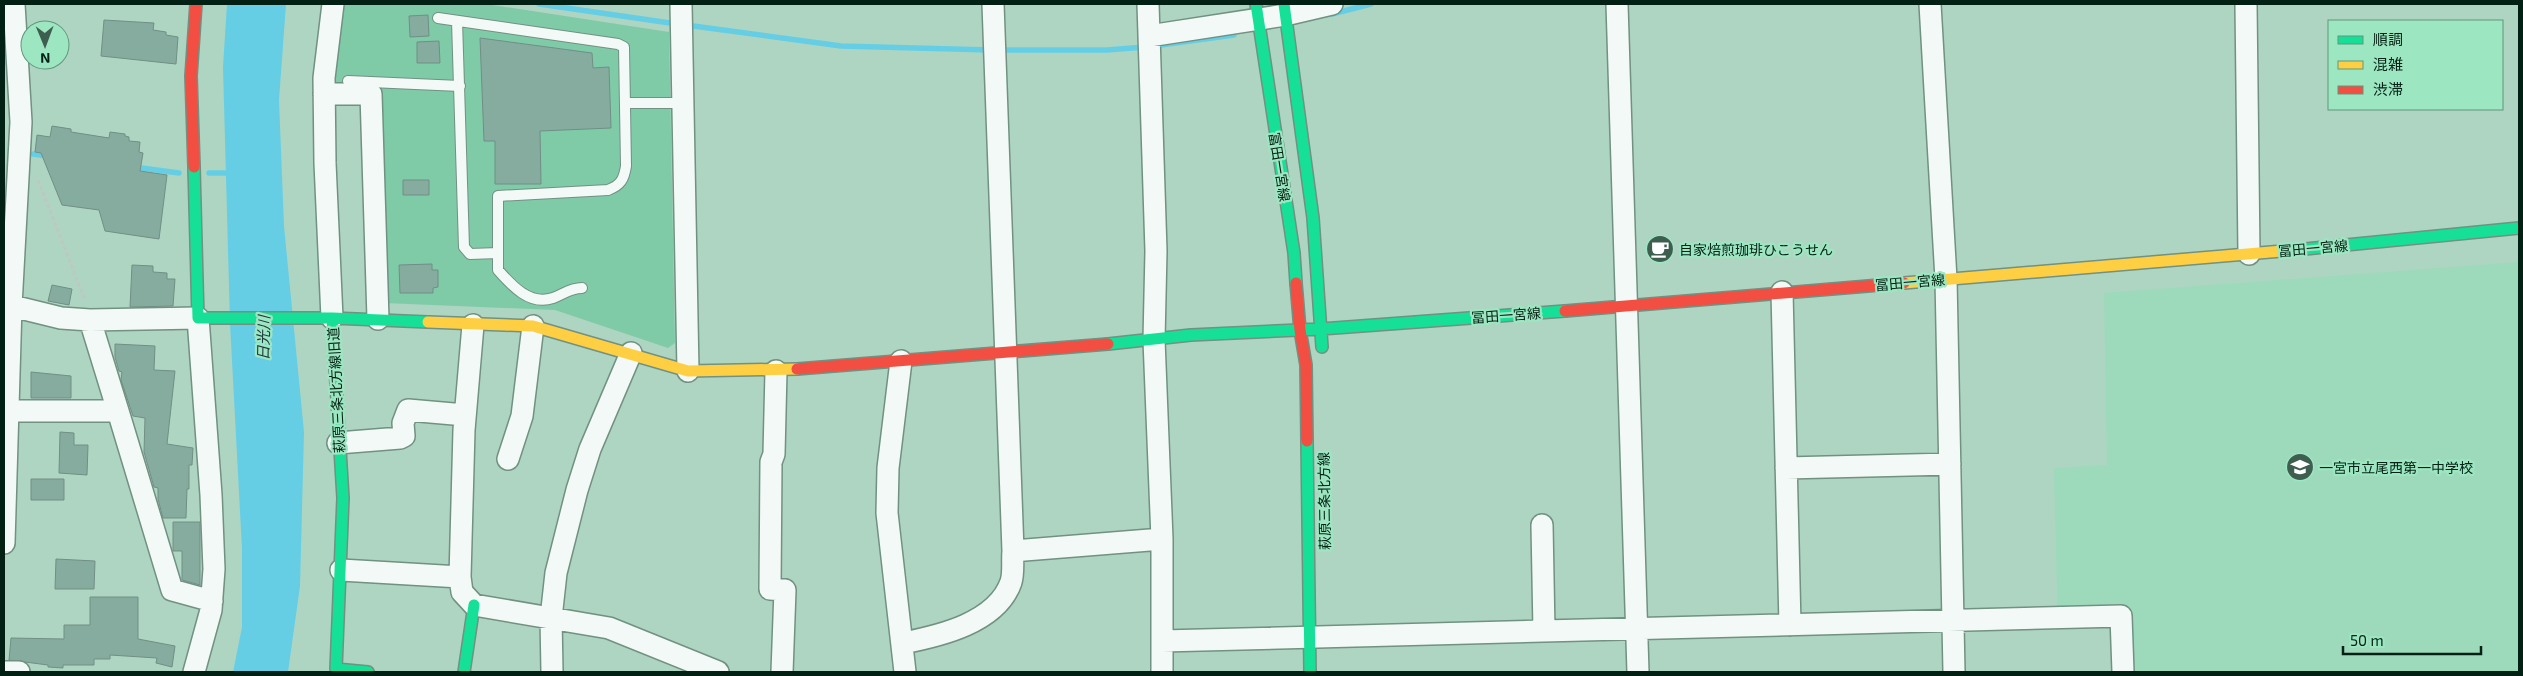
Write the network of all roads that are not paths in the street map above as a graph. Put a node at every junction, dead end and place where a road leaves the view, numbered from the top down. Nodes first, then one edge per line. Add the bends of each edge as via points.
1 (14, 4) edge
2 (196, 4) edge
3 (333, 4) edge
4 (993, 4) edge
5 (1148, 4) edge
6 (1332, 4) edge
7 (1617, 4) edge
8 (1930, 4) edge
9 (2246, 4) edge
10 (1295, 8) edge
11 (681, 9) edge
12 (1257, 11) edge
13 (438, 18) dead end
14 (457, 21) junction
15 (1149, 43) junction
16 (348, 81) dead end
17 (460, 86) junction
18 (324, 94) junction
19 (625, 103) junction
20 (682, 103) junction
21 (12, 107) edge
22 (2519, 228) edge
23 (498, 253) junction
24 (2249, 254) junction
25 (1946, 279) junction
26 (582, 288) dead end
27 (1782, 292) junction
28 (8, 305) edge
29 (1627, 306) junction
30 (198, 318) junction
31 (332, 318) junction
32 (378, 319) junction
33 (90, 320) junction
34 (472, 325) junction
35 (533, 326) junction
36 (1321, 329) junction
37 (1300, 330) junction
38 (1154, 340) junction
39 (631, 353) junction
40 (1006, 353) junction
41 (1322, 358) dead end
42 (901, 361) junction
43 (688, 371) junction
44 (776, 371) junction
45 (6, 411) edge
46 (118, 411) junction
47 (465, 415) junction
48 (338, 443) junction
49 (508, 459) dead end
50 (1950, 464) junction
51 (1786, 468) junction
52 (1542, 525) dead end
53 (1162, 539) junction
54 (4, 543) edge
55 (1012, 551) junction
56 (342, 570) junction
57 (460, 578) junction
58 (212, 601) junction
59 (474, 605) junction
60 (551, 618) junction
61 (1952, 621) junction
62 (1790, 625) junction
63 (1636, 629) junction
64 (1544, 631) junction
65 (1322, 635) junction
66 (1162, 641) junction
67 (903, 643) junction
68 (335, 671) edge
69 (4, 672) edge
70 (19, 672) edge
71 (194, 672) edge
72 (368, 672) edge
73 (464, 672) edge
74 (552, 672) edge
75 (718, 672) edge
76 (782, 672) edge
77 (905, 672) edge
78 (1162, 672) edge
79 (1310, 672) edge
80 (1638, 672) edge
81 (1954, 672) edge
82 (2123, 672) edge

1 - 21 street
2 - 30 main road via 190,76
3 - 18 street
4 - 40 street
5 - 15 street
6 - 10 street
7 - 29 street
8 - 25 street
9 - 24 street
10 - 12 street
10 - 36 main road, 富田一宮線
11 - 20 street
12 - 15 street
12 - 37 main road, 富田一宮線 via 1294,253
13 - 14 lane
14 - 17 lane
14 - 19 lane via 618,44 624,47
15 - 38 street via 1156,251
16 - 17 lane
17 - 23 lane via 464,247 470,254
18 - 31 street
18 - 32 street via 371,94
19 - 20 lane
19 - 23 lane via 626,166 618,186 608,190 498,196
20 - 43 street
21 - 28 street
22 - 24 main road, 冨田一宮線
23 - 26 lane via 498,270 513,287 530,298 544,300 571,288
24 - 25 main road, 冨田一宮線
25 - 27 main road, 冨田一宮線
25 - 50 street
27 - 29 main road, 冨田一宮線
27 - 51 street
28 - 33 street via 61,318
28 - 45 street
29 - 36 main road, 冨田一宮線
29 - 63 street
30 - 31 main road, 萩原三条北方線旧道
30 - 33 street
30 - 58 street via 211,495
31 - 32 main road, 冨田一宮線
31 - 48 main road, 萩原三条北方線旧道
32 - 34 main road, 冨田一宮線
33 - 46 street
34 - 35 main road, 冨田一宮線
34 - 47 street
35 - 39 main road, 冨田一宮線
35 - 49 street via 522,416
36 - 37 main road, 冨田一宮線
36 - 41 main road
37 - 38 main road, 冨田一宮線
37 - 65 main road, 萩原三条北方線 via 1306,365
38 - 40 main road, 冨田一宮線
38 - 53 street
39 - 43 main road, 冨田一宮線
39 - 60 street via 590,449 577,490 556,573
40 - 42 main road, 冨田一宮線
40 - 55 street
42 - 44 main road, 冨田一宮線
42 - 67 street via 888,468 887,513
43 - 44 main road, 冨田一宮線
44 - 76 street via 770,589 785,590
45 - 46 street
45 - 54 street
46 - 58 street via 172,590
47 - 48 street via 408,410 403,422 404,436 400,438
47 - 57 street
48 - 56 main road, 萩原三条北方線旧道 via 343,498
50 - 51 street
50 - 61 street
51 - 62 street
52 - 64 street
53 - 55 street
53 - 66 street
55 - 67 street via 1011,581 1002,598 983,615 942,634
56 - 57 street
56 - 68 main road, 萩原三条北方線旧道
57 - 59 street via 462,592
58 - 71 street
59 - 60 street
59 - 73 main road
60 - 74 street
60 - 75 street via 609,628
61 - 62 street
61 - 81 street
61 - 82 street via 2121,616
62 - 63 street
63 - 64 street
63 - 80 street
64 - 65 street
65 - 66 street
65 - 79 main road, 萩原三条北方線
66 - 78 street
67 - 77 street
68 - 72 main road, 萩原三条北方線旧道
69 - 70 street

